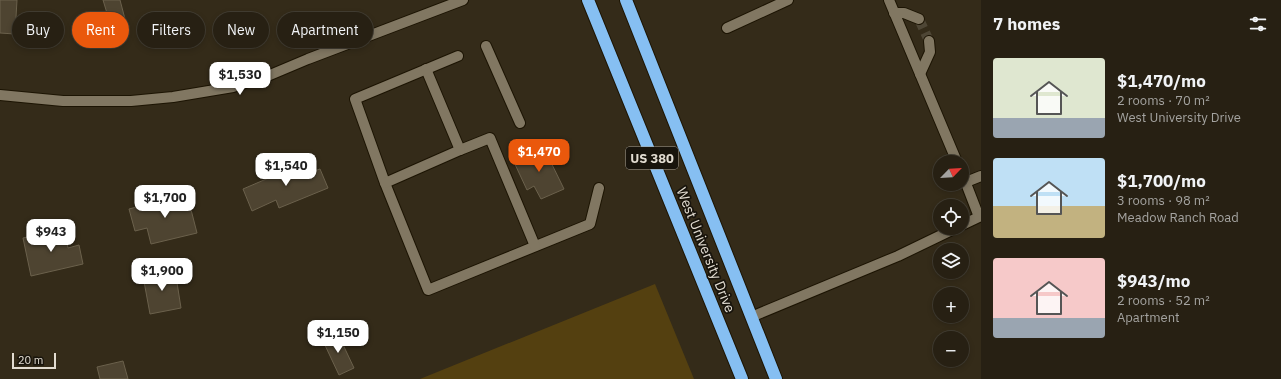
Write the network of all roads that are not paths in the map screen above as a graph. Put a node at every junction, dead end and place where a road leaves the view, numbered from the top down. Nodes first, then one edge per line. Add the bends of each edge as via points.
1 (461, 0) edge
2 (588, 0) edge
3 (626, 0) edge
4 (788, 0) edge
5 (889, 0) edge
6 (894, 13) junction
7 (919, 20) tunnel mouth
8 (727, 28) dead end
9 (929, 41) tunnel mouth
10 (486, 46) dead end
11 (458, 56) dead end
12 (426, 69) junction
13 (920, 74) junction
14 (0, 95) edge
15 (520, 123) dead end
16 (460, 150) junction
17 (954, 155) edge
18 (981, 176) edge
19 (969, 177) edge
20 (386, 183) junction
21 (599, 188) dead end
22 (969, 190) edge
23 (980, 217) edge
24 (969, 222) edge
25 (942, 235) edge
26 (535, 246) junction
27 (751, 317) junction
28 (742, 379) edge
29 (776, 379) edge

1 - 14 street via 270,75 233,86 173,97 131,101 63,101
2 - 28 highway, West University Drive / US 380
3 - 27 highway, West University Drive / US 380
4 - 8 street
5 - 6 street
6 - 7 street via 904,13
6 - 13 street
9 - 13 street via 930,52
10 - 15 street
11 - 12 street
12 - 16 street
12 - 20 street via 354,99
13 - 17 street
16 - 20 street
16 - 26 street via 490,138
18 - 19 street
20 - 26 street via 428,290
21 - 26 street via 590,224
22 - 23 street
23 - 24 street
25 - 27 street via 898,256
27 - 29 highway, West University Drive / US 380

